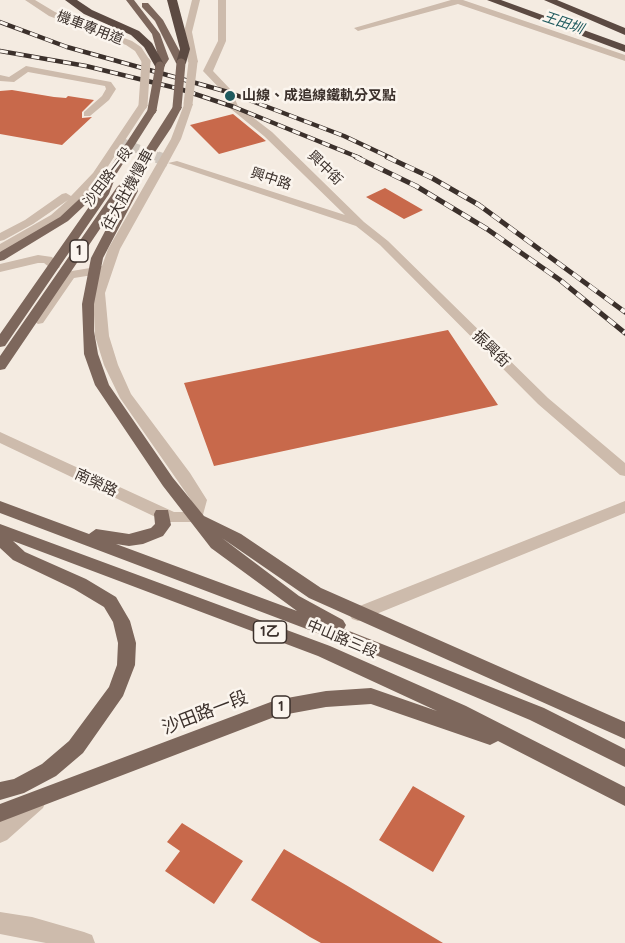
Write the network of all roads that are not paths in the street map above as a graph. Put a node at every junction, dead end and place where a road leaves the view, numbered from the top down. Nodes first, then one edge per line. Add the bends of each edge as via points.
1 (29, 0) edge
2 (70, 0) edge
3 (130, 0) edge
4 (141, 0) edge
5 (172, 0) edge
6 (196, 0) edge
7 (222, 0) edge
8 (492, 0) edge
9 (508, 0) edge
10 (549, 0) edge
11 (573, 0) edge
12 (457, 1) edge
13 (625, 21) edge
14 (358, 28) dead end
15 (625, 32) edge
16 (625, 47) edge
17 (625, 58) edge
18 (181, 63) junction
19 (160, 66) junction
20 (0, 78) edge
21 (182, 105) junction
22 (147, 107) junction
23 (87, 114) dead end
24 (118, 141) dead end
25 (173, 163) tunnel mouth
26 (112, 173) junction
27 (132, 179) junction
28 (360, 224) junction
29 (0, 238) edge
30 (0, 249) edge
31 (0, 257) edge
32 (54, 267) junction
33 (0, 268) edge
34 (101, 271) junction
35 (30, 326) junction
36 (0, 343) edge
37 (0, 366) edge
38 (0, 373) edge
39 (0, 437) edge
40 (625, 471) edge
41 (0, 507) edge
42 (625, 507) edge
43 (162, 514) junction
44 (195, 518) junction
45 (0, 530) edge
46 (59, 530) junction
47 (0, 541) edge
48 (358, 614) junction
49 (384, 651) junction
50 (625, 731) edge
51 (533, 751) junction
52 (625, 758) edge
53 (0, 785) edge
54 (0, 791) edge
55 (625, 797) edge
56 (36, 801) junction
57 (0, 813) edge
58 (0, 833) edge
59 (0, 923) edge
60 (84, 943) edge

1 - 22 street, 機車專用道, bridge via 52,14 138,49 146,62
2 - 19 highway via 135,33 148,45
3 - 19 main road, 沙田路一段 / 1 via 156,34 164,59
4 - 18 main road via 159,21
5 - 18 highway via 185,49
6 - 21 street, bridge via 188,32 193,62
7 - 28 street, 興中街 via 222,41 208,71 228,92 234,107 268,134
8 - 16 highway
9 - 16 highway
10 - 15 highway
11 - 13 highway
12 - 14 street
12 - 17 street
18 - 21 main road, 沙田路一段 / 1, bridge
19 - 22 main road, 沙田路一段 / 1, bridge
20 - 23 street via 11,80 26,69 108,84 111,89 106,98
21 - 27 main road, 沙田路一段 / 1
21 - 34 street, 往大肚機慢車 via 176,139
22 - 26 main road, 沙田路一段 / 1
22 - 30 street, 機車專用道 via 98,175 72,202 55,217
24 - 29 street via 113,140 71,192
25 - 28 street, 興中路
26 - 31 main road, 沙田路一段 / 1 via 64,219
26 - 32 main road, 沙田路一段 / 1 via 104,194
27 - 34 main road via 133,191 98,258
27 - 35 main road, 沙田路一段 / 1 via 121,189
28 - 40 street, 振興街 via 384,243 543,401
32 - 33 street via 48,260 38,259
32 - 36 main road, 沙田路一段 / 1
34 - 35 street via 70,275
34 - 44 main road via 88,304 88,331 102,385
35 - 37 main road, 沙田路一段 / 1
35 - 38 street
39 - 43 street, 南榮路
41 - 46 main road, 中山路三段 / 1乙
42 - 48 street
43 - 44 street, 南榮路
43 - 46 main road via 157,532 129,540
44 - 48 main road, 中山路三段 via 235,538 315,593
44 - 49 main road via 217,544 293,601
45 - 51 main road, 中山路三段 / 1乙 via 324,651 459,712
46 - 49 main road, 中山路三段 / 1乙
47 - 53 street via 14,558 76,587 105,606 116,624 120,645 112,689 71,745 47,765 18,781
47 - 54 main road via 19,556 80,584 110,603 121,621 127,644 126,665 117,691 76,747 49,770 17,787
48 - 50 main road, 中山路三段
49 - 52 main road, 中山路三段 / 1乙 via 537,714
51 - 55 main road, 中山路三段 / 1乙
51 - 56 main road, 沙田路一段 / 1 via 371,696 326,699 276,708
56 - 57 main road, 沙田路一段 / 1
56 - 58 street
59 - 60 street

